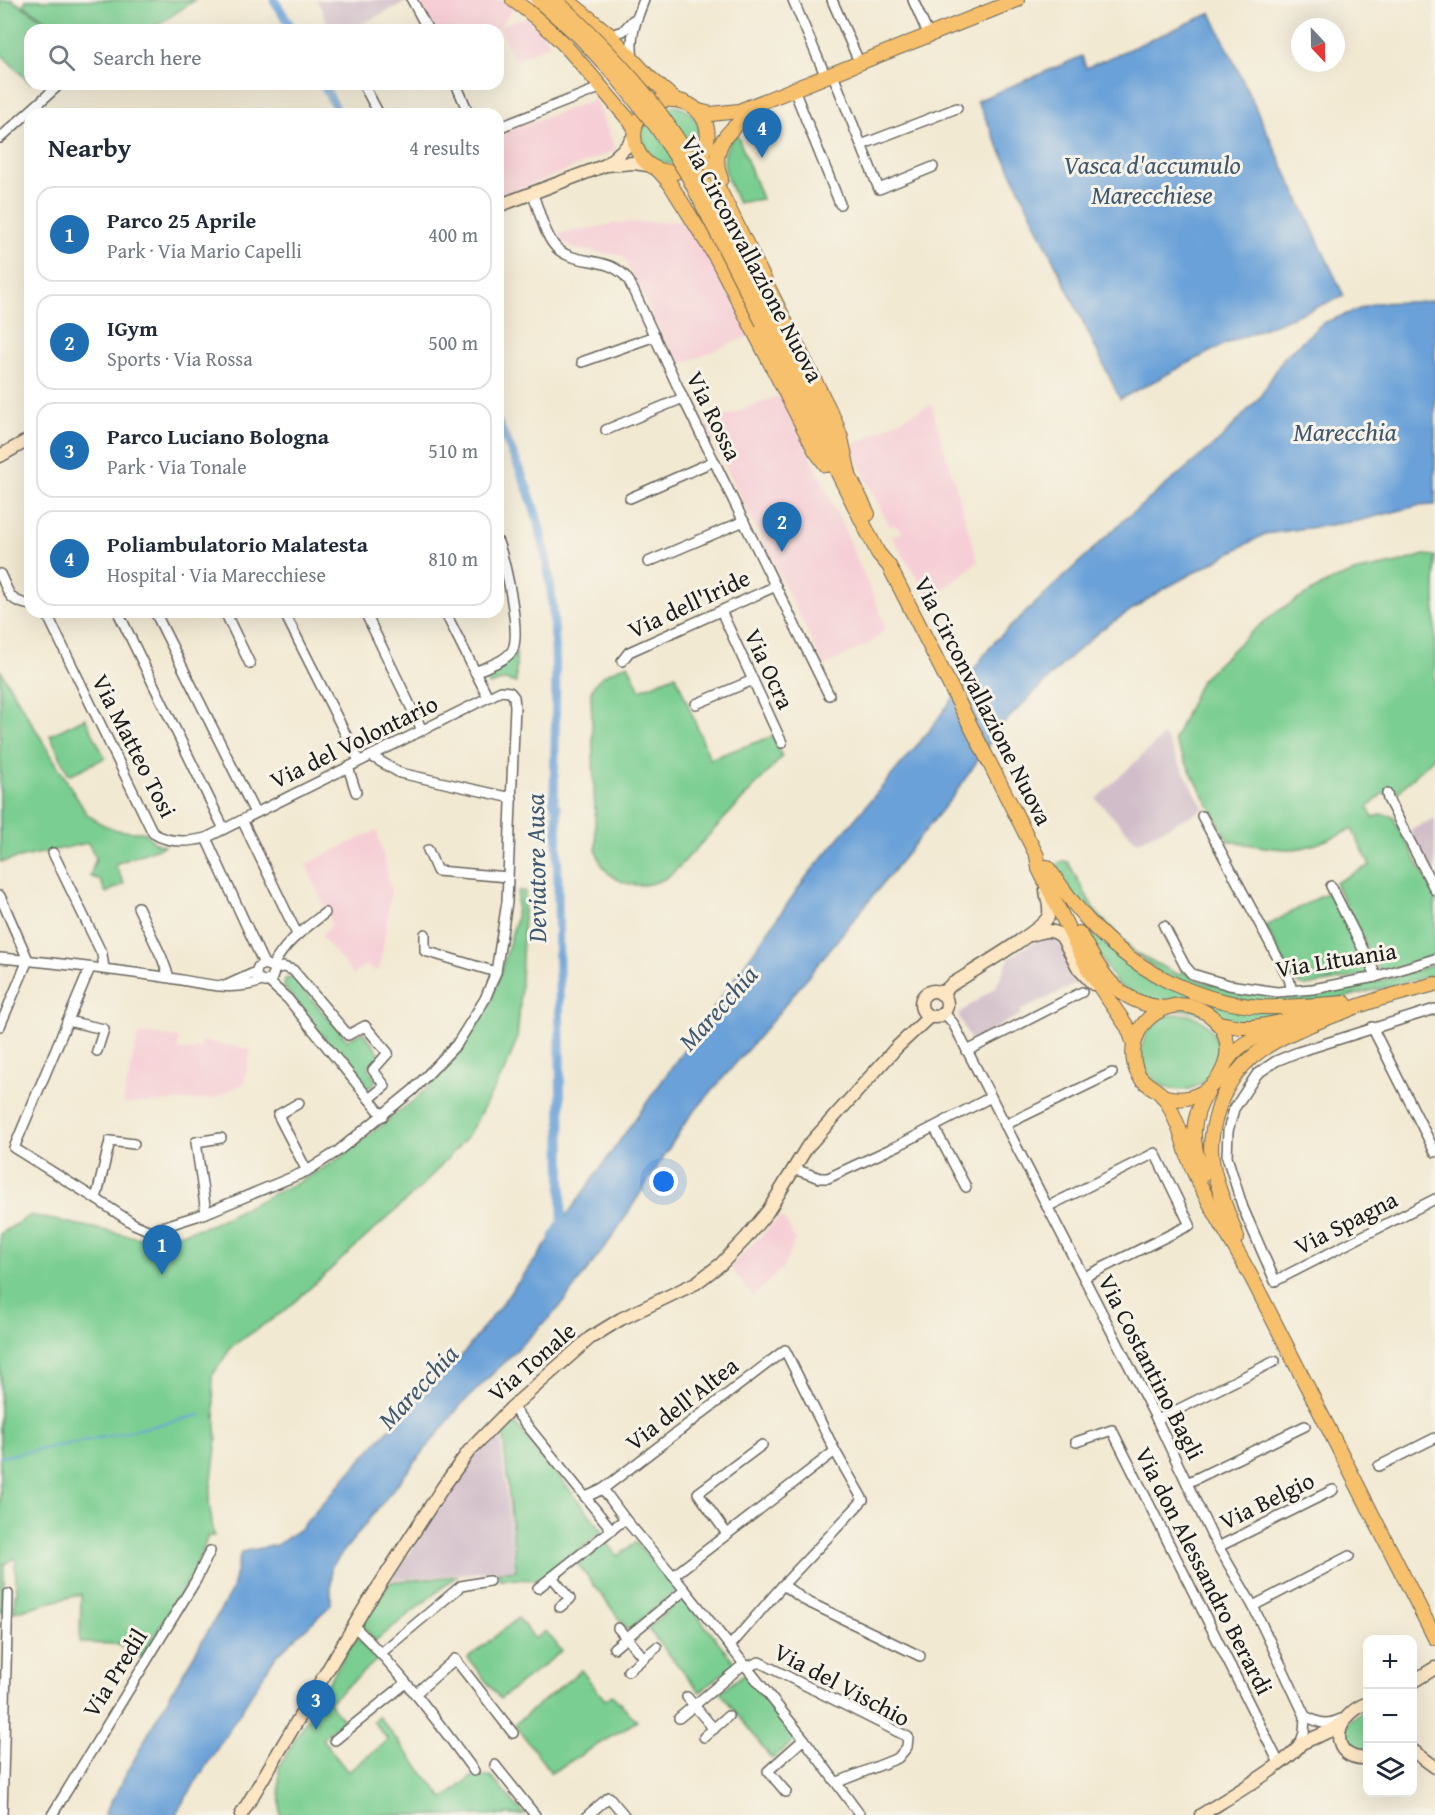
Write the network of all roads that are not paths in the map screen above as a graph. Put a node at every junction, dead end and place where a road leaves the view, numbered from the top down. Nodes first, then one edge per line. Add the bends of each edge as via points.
1 (412, 0) edge
2 (513, 0) edge
3 (538, 0) edge
4 (555, 0) edge
5 (567, 0) edge
6 (644, 0) edge
7 (793, 0) edge
8 (832, 0) edge
9 (913, 0) edge
10 (1017, 0) edge
11 (640, 11) junction
12 (425, 24) edge
13 (928, 34) junction
14 (610, 36) junction
15 (633, 59) junction
16 (860, 64) junction
17 (830, 76) junction
18 (602, 87) junction
19 (53, 90) edge
20 (366, 90) edge
21 (459, 90) edge
22 (788, 92) junction
23 (674, 99) junction
24 (659, 100) dead end
25 (33, 108) edge
26 (376, 108) edge
27 (466, 108) edge
28 (957, 108) dead end
29 (699, 111) junction
30 (739, 111) junction
31 (24, 116) edge
32 (504, 126) edge
33 (636, 126) junction
34 (708, 135) junction
35 (0, 138) edge
36 (861, 145) junction
37 (606, 165) junction
38 (933, 167) dead end
39 (653, 168) junction
40 (676, 172) dead end
41 (532, 192) junction
42 (504, 204) edge
43 (840, 204) dead end
44 (753, 258) junction
45 (768, 322) junction
46 (655, 336) junction
47 (582, 362) dead end
48 (683, 398) junction
49 (606, 430) dead end
50 (24, 442) edge
51 (0, 456) edge
52 (714, 461) junction
53 (844, 475) junction
54 (630, 498) dead end
55 (744, 521) junction
56 (648, 562) dead end
57 (504, 570) edge
58 (0, 574) edge
59 (776, 586) junction
60 (24, 603) edge
61 (721, 610) junction
62 (49, 618) edge
63 (121, 618) edge
64 (158, 618) edge
65 (228, 618) edge
66 (287, 618) edge
67 (367, 618) edge
68 (448, 618) edge
69 (622, 661) dead end
70 (250, 664) dead end
71 (475, 672) junction
72 (753, 681) junction
73 (829, 695) dead end
74 (488, 697) junction
75 (696, 704) dead end
76 (422, 730) junction
77 (782, 743) dead end
78 (371, 756) junction
79 (359, 761) junction
80 (348, 767) junction
81 (356, 792) dead end
82 (1387, 794) dead end
83 (512, 798) junction
84 (255, 813) junction
85 (1202, 816) dead end
86 (242, 820) junction
87 (224, 829) junction
88 (206, 838) junction
89 (428, 850) dead end
90 (53, 853) dead end
91 (1036, 856) junction
92 (1047, 867) junction
93 (508, 877) junction
94 (1046, 884) junction
95 (1331, 886) dead end
96 (1435, 890) edge
97 (0, 896) edge
98 (138, 907) dead end
99 (324, 913) dead end
100 (1164, 926) dead end
101 (297, 934) junction
102 (425, 934) dead end
103 (1024, 938) junction
104 (0, 958) edge
105 (1435, 959) edge
106 (28, 960) junction
107 (90, 968) junction
108 (104, 969) junction
109 (268, 972) junction
110 (496, 972) junction
111 (1375, 977) junction
112 (169, 978) junction
113 (1435, 984) edge
114 (225, 986) junction
115 (1102, 990) junction
116 (1292, 991) junction
117 (1082, 992) dead end
118 (941, 994) junction
119 (1346, 1006) junction
120 (1165, 1008) junction
121 (1435, 1009) edge
122 (944, 1012) junction
123 (930, 1016) junction
124 (67, 1021) junction
125 (1217, 1023) junction
126 (0, 1026) edge
127 (1372, 1027) junction
128 (1134, 1044) junction
129 (97, 1051) dead end
130 (967, 1051) junction
131 (1227, 1061) junction
132 (1112, 1073) dead end
133 (1209, 1089) junction
134 (1162, 1096) junction
135 (991, 1097) junction
136 (369, 1099) junction
137 (298, 1103) dead end
138 (383, 1116) junction
139 (1005, 1125) junction
140 (934, 1126) junction
141 (221, 1138) dead end
142 (134, 1144) dead end
143 (1435, 1152) edge
144 (794, 1169) junction
145 (307, 1171) junction
146 (966, 1188) dead end
147 (96, 1198) junction
148 (1435, 1199) edge
149 (1047, 1207) junction
150 (206, 1213) junction
151 (1237, 1236) junction
152 (1084, 1278) junction
153 (1255, 1285) junction
154 (1275, 1361) dead end
155 (512, 1407) junction
156 (1157, 1420) junction
157 (1305, 1426) dead end
158 (1435, 1438) edge
159 (1076, 1442) dead end
160 (762, 1445) dead end
161 (836, 1451) junction
162 (1379, 1466) dead end
163 (1187, 1483) junction
164 (603, 1489) junction
165 (1333, 1490) dead end
166 (586, 1497) junction
167 (626, 1519) junction
168 (612, 1530) junction
169 (727, 1534) junction
170 (1218, 1547) junction
171 (210, 1551) dead end
172 (1349, 1556) dead end
173 (673, 1576) junction
174 (552, 1577) junction
175 (489, 1581) dead end
176 (783, 1585) junction
177 (538, 1588) dead end
178 (685, 1590) junction
179 (8, 1594) dead end
180 (1253, 1606) junction
181 (560, 1607) dead end
182 (354, 1626) junction
183 (618, 1628) dead end
184 (627, 1638) junction
185 (1435, 1638) edge
186 (730, 1646) junction
187 (657, 1647) dead end
188 (615, 1648) dead end
189 (381, 1653) junction
190 (920, 1656) dead end
191 (644, 1658) junction
192 (745, 1666) junction
193 (1435, 1668) edge
194 (628, 1671) dead end
195 (1417, 1679) edge
196 (406, 1683) junction
197 (415, 1694) junction
198 (687, 1697) dead end
199 (694, 1706) junction
200 (1363, 1707) edge
201 (728, 1716) dead end
202 (1305, 1716) junction
203 (679, 1718) dead end
204 (1345, 1718) junction
205 (714, 1729) junction
206 (513, 1733) dead end
207 (704, 1737) dead end
208 (804, 1739) junction
209 (335, 1740) dead end
210 (1299, 1747) junction
211 (1342, 1747) junction
212 (1418, 1757) edge
213 (1363, 1759) edge
214 (1279, 1763) junction
215 (495, 1765) dead end
216 (1435, 1767) edge
217 (474, 1771) dead end
218 (838, 1782) junction
219 (786, 1792) dead end
220 (2, 1815) edge
221 (52, 1815) edge
222 (241, 1815) edge
223 (536, 1815) edge
224 (588, 1815) edge
225 (624, 1815) edge
226 (861, 1815) edge
227 (1201, 1815) edge

1 - 12 street
2 - 18 main road via 560,38
3 - 45 main road, Via Circonvallazione Nuova, bridge via 579,36 656,126 686,172
4 - 45 main road, Via Circonvallazione Nuova, bridge via 624,69 666,121 710,196
5 - 14 main road
6 - 11 street
7 - 17 street
8 - 16 street
9 - 13 street
10 - 13 main road
11 - 14 street via 628,27
11 - 15 street via 633,30
13 - 16 main road
14 - 15 main road
15 - 23 main road
16 - 17 main road
17 - 22 main road
17 - 36 street
18 - 32 street
18 - 33 main road
19 - 25 street
20 - 26 street
21 - 27 street
22 - 30 main road
22 - 43 street
22 - 44 main road via 734,127 717,153 718,172
23 - 24 main road
23 - 29 main road
28 - 36 street
29 - 30 main road
29 - 34 main road
30 - 34 main road
31 - 35 street
33 - 37 street via 627,146
33 - 39 main road via 638,152
34 - 44 main road via 701,157
36 - 38 street via 879,189
37 - 39 street via 634,163
37 - 41 street
39 - 40 main road
39 - 53 main road via 669,182 717,258 814,450 826,466
41 - 42 street
41 - 46 street, Via Rossa via 554,245 571,256 609,265 624,273
44 - 53 main road via 835,421 841,438
45 - 53 main road, Via Circonvallazione Nuova
46 - 47 street
46 - 48 street, Via Rossa
48 - 49 street
48 - 52 street, Via Rossa
50 - 51 street
52 - 54 street
52 - 55 street, Via Rossa
53 - 91 main road, Via Circonvallazione Nuova via 878,553 889,566
55 - 56 street
55 - 59 street, Via Rossa
57 - 71 street via 515,644 506,658
58 - 60 street via 12,598
59 - 61 street, Via dell'Iride
59 - 73 street, Via Rossa
61 - 69 street, Via dell'Iride via 629,652
61 - 72 street, Via Ocra
62 - 88 street, Via Matteo Tosi via 153,833 171,840
63 - 87 street
64 - 84 street
65 - 70 street
66 - 79 street
67 - 76 street
68 - 71 street
71 - 74 street
72 - 75 street
72 - 77 street, Via Ocra
74 - 76 street, Via del Volontario
74 - 83 street, Via del Volontario via 501,691 514,697
76 - 78 street, Via del Volontario
78 - 79 street, Via del Volontario
78 - 83 street via 399,773
79 - 80 street, Via del Volontario
80 - 81 street
80 - 84 street, Via del Volontario
82 - 96 street
83 - 93 street
84 - 86 street, Via del Volontario
85 - 116 street
86 - 87 street, Via del Volontario
86 - 101 street
87 - 88 street, Via Matteo Tosi
88 - 109 street
89 - 93 street via 437,871
90 - 108 street via 102,954
91 - 92 main road, Via Circonvallazione Nuova
91 - 94 main road, Via Circonvallazione Nuova
92 - 119 main road via 1107,940 1170,981 1208,996 1252,1005
92 - 120 main road, Via Circonvallazione Nuova via 1062,902 1108,980 1132,1000
93 - 110 street
94 - 103 street via 1048,916
94 - 115 main road, Via Circonvallazione Nuova
95 - 111 street
97 - 106 street
98 - 112 street
99 - 101 street
100 - 116 street, Via Lituania via 1192,974 1228,985
101 - 109 street via 279,952
102 - 110 street via 425,951
103 - 115 street via 1047,930 1058,933 1079,969
103 - 118 street
104 - 106 street
105 - 111 street, Via Lituania
106 - 107 street
106 - 126 street
107 - 108 street
107 - 124 street
108 - 112 street
109 - 114 street via 240,987
109 - 114 street via 258,967 256,972
109 - 136 street
109 - 136 street via 283,967 292,970 348,1035 366,1026 388,1053 373,1070 385,1086
110 - 138 street via 485,999 457,1044
111 - 116 street, Via Lituania
112 - 114 street
113 - 119 main road
115 - 128 main road, Via Circonvallazione Nuova
117 - 130 street
118 - 122 street via 947,1003
118 - 123 street via 930,992 924,997 922,1008
119 - 125 main road via 1254,1027
119 - 131 main road via 1261,1034 1244,1043
119 - 151 main road via 1277,1039 1245,1062 1227,1084 1218,1105 1211,1149
120 - 125 main road via 1192,1006
120 - 128 main road via 1147,1019
121 - 127 street
122 - 123 street
122 - 130 street, Via Costantino Bagli
123 - 144 street, Via Tonale via 850,1098 807,1147
124 - 129 street via 104,1029
124 - 147 street via 14,1148
125 - 131 main road via 1226,1041
127 - 143 street
127 - 148 street, Via Spagna via 1298,1052 1257,1074 1234,1109 1228,1131 1227,1157 1243,1208 1275,1281
128 - 134 main road via 1138,1073 1144,1083
130 - 135 street, Via Costantino Bagli
131 - 133 main road
132 - 139 street
133 - 134 main road via 1189,1098
133 - 151 main road via 1198,1105 1194,1142 1201,1168
134 - 153 main road via 1177,1122 1194,1173
135 - 139 street, Via Costantino Bagli
135 - 140 street
136 - 138 street
137 - 145 street via 278,1115
138 - 145 street
139 - 149 street, Via Costantino Bagli
140 - 144 street via 828,1178
140 - 146 street
141 - 150 street via 196,1142
142 - 147 street via 110,1141
144 - 155 street, Via Tonale via 755,1227 715,1269 696,1283 590,1338
145 - 150 street
147 - 150 street via 150,1231
149 - 152 street, Via Costantino Bagli
149 - 152 street via 1155,1154 1190,1225
151 - 153 main road
152 - 156 street, Via Costantino Bagli
153 - 185 main road
154 - 156 street
155 - 166 street
155 - 182 street, Via Tonale via 469,1451 443,1487
156 - 163 street, Via Costantino Bagli
157 - 163 street
158 - 162 street
159 - 214 street, Via don Alessandro Berardi via 1112,1430
160 - 169 street via 698,1493
161 - 164 street, Via dell'Altea via 785,1350
161 - 169 street
161 - 176 street via 863,1500
163 - 170 street, Via Costantino Bagli
164 - 166 street, Via dell'Altea
164 - 167 street
165 - 170 street, Via Belgio
166 - 168 street
167 - 168 street
167 - 173 street
168 - 174 street
169 - 173 street
170 - 180 street, Via Costantino Bagli
171 - 221 street, Via Predil
172 - 180 street
173 - 178 street
174 - 177 street
174 - 181 street via 570,1599
175 - 189 street via 461,1586
176 - 186 street
176 - 190 street via 806,1601
178 - 184 street
178 - 186 street
179 - 220 street
180 - 202 street, Via Costantino Bagli
182 - 189 street
182 - 222 street, Via Tonale
183 - 184 street
184 - 188 street
184 - 191 street
186 - 192 street
187 - 191 street
189 - 196 street
191 - 194 street
192 - 199 street
192 - 208 street
192 - 218 street, Via del Vischio via 759,1662 908,1737 908,1747 898,1758
193 - 195 street
196 - 197 street
196 - 209 street
197 - 206 street via 455,1659
197 - 217 street
198 - 199 street
199 - 203 street
199 - 205 street
200 - 204 street
201 - 205 street
202 - 204 street via 1321,1724
202 - 210 street
204 - 210 street via 1329,1733 1315,1736
204 - 211 street via 1338,1737
205 - 207 street
208 - 218 street
208 - 219 street via 768,1771
210 - 211 street via 1304,1750 1320,1743
210 - 214 street
211 - 213 street via 1352,1756
212 - 216 street
214 - 227 street
215 - 223 street
218 - 226 street
224 - 225 street via 609,1797

